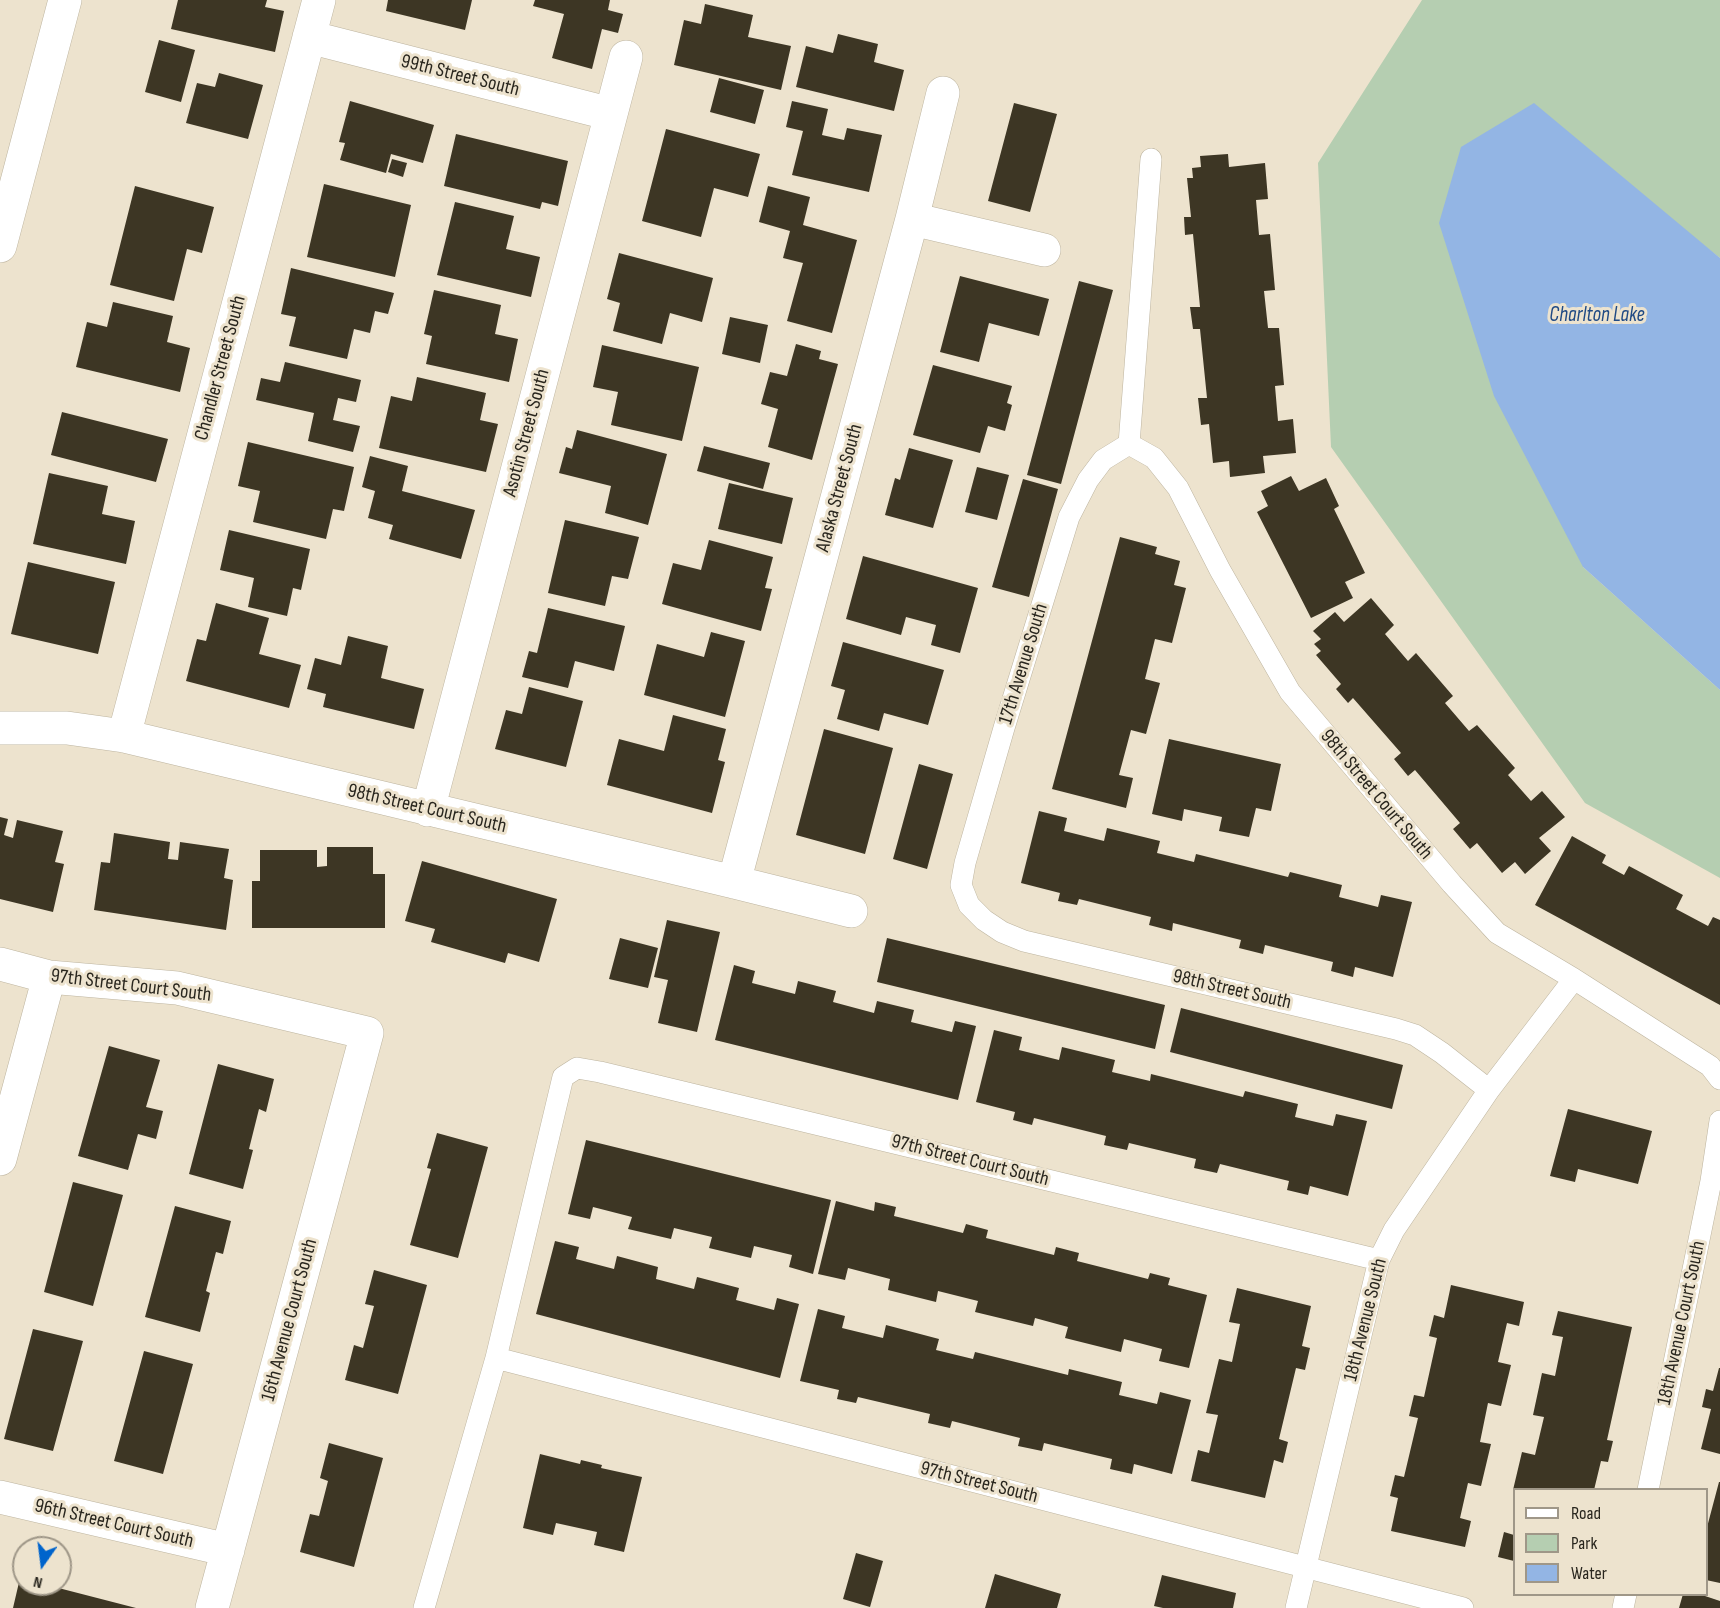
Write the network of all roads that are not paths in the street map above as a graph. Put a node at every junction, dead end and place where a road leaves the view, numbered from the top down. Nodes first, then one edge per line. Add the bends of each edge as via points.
1 (65, 0) edge
2 (319, 0) edge
3 (309, 37) junction
4 (626, 57) dead end
5 (943, 93) dead end
6 (611, 114) junction
7 (1151, 159) dead end
8 (8, 180) edge
9 (912, 219) junction
10 (0, 246) edge
11 (1044, 250) dead end
12 (1129, 444) junction
13 (0, 728) edge
14 (124, 736) junction
15 (428, 810) junction
16 (734, 882) junction
17 (969, 905) joint
18 (851, 912) dead end
19 (0, 964) edge
20 (49, 977) junction
21 (1574, 979) junction
22 (368, 1033) joint
23 (1715, 1072) edge
24 (1489, 1090) junction
25 (1720, 1121) edge
26 (0, 1159) edge
27 (1379, 1260) junction
28 (496, 1358) junction
29 (1648, 1488) edge
30 (0, 1497) edge
31 (228, 1550) junction
32 (1306, 1568) junction
33 (212, 1608) edge
34 (424, 1608) edge
35 (1296, 1608) edge
36 (1462, 1608) edge

1 - 8 street
2 - 3 street, Chandler Street South
3 - 6 street, 99th Street South
3 - 14 street, Chandler Street South
4 - 6 street, Asotin Street South
5 - 9 street, Alaska Street South
6 - 15 street, Asotin Street South
7 - 12 lane
8 - 10 street
9 - 11 street
9 - 16 street, Alaska Street South
12 - 17 lane, 17th Avenue South via 1103,460 1069,517 965,863 961,885
12 - 21 lane, 98th Street Court South via 1154,458 1178,488 1290,692 1497,933
13 - 14 street, 98th Street Court South via 67,728
14 - 15 street, 98th Street Court South
15 - 16 street, 98th Street Court South
16 - 18 street, 98th Street Court South
17 - 24 lane, 98th Street South via 1002,932 1024,941 1415,1035
19 - 20 street, 97th Street Court South
20 - 22 street, 97th Street Court South via 177,988
20 - 26 street
21 - 23 lane, 98th Street Court South
21 - 24 lane, 18th Avenue South
22 - 31 street, 16th Avenue Court South
24 - 27 lane, 18th Avenue South via 1394,1230
25 - 29 lane, 18th Avenue Court South
27 - 28 lane, 97th Street Court South via 577,1068 563,1077
27 - 32 lane, 18th Avenue South
28 - 32 lane, 97th Street South
28 - 34 lane
30 - 31 street, 96th Street Court South
31 - 33 street, 16th Avenue Court South
32 - 35 lane, 18th Avenue South
32 - 36 lane, 97th Street South

